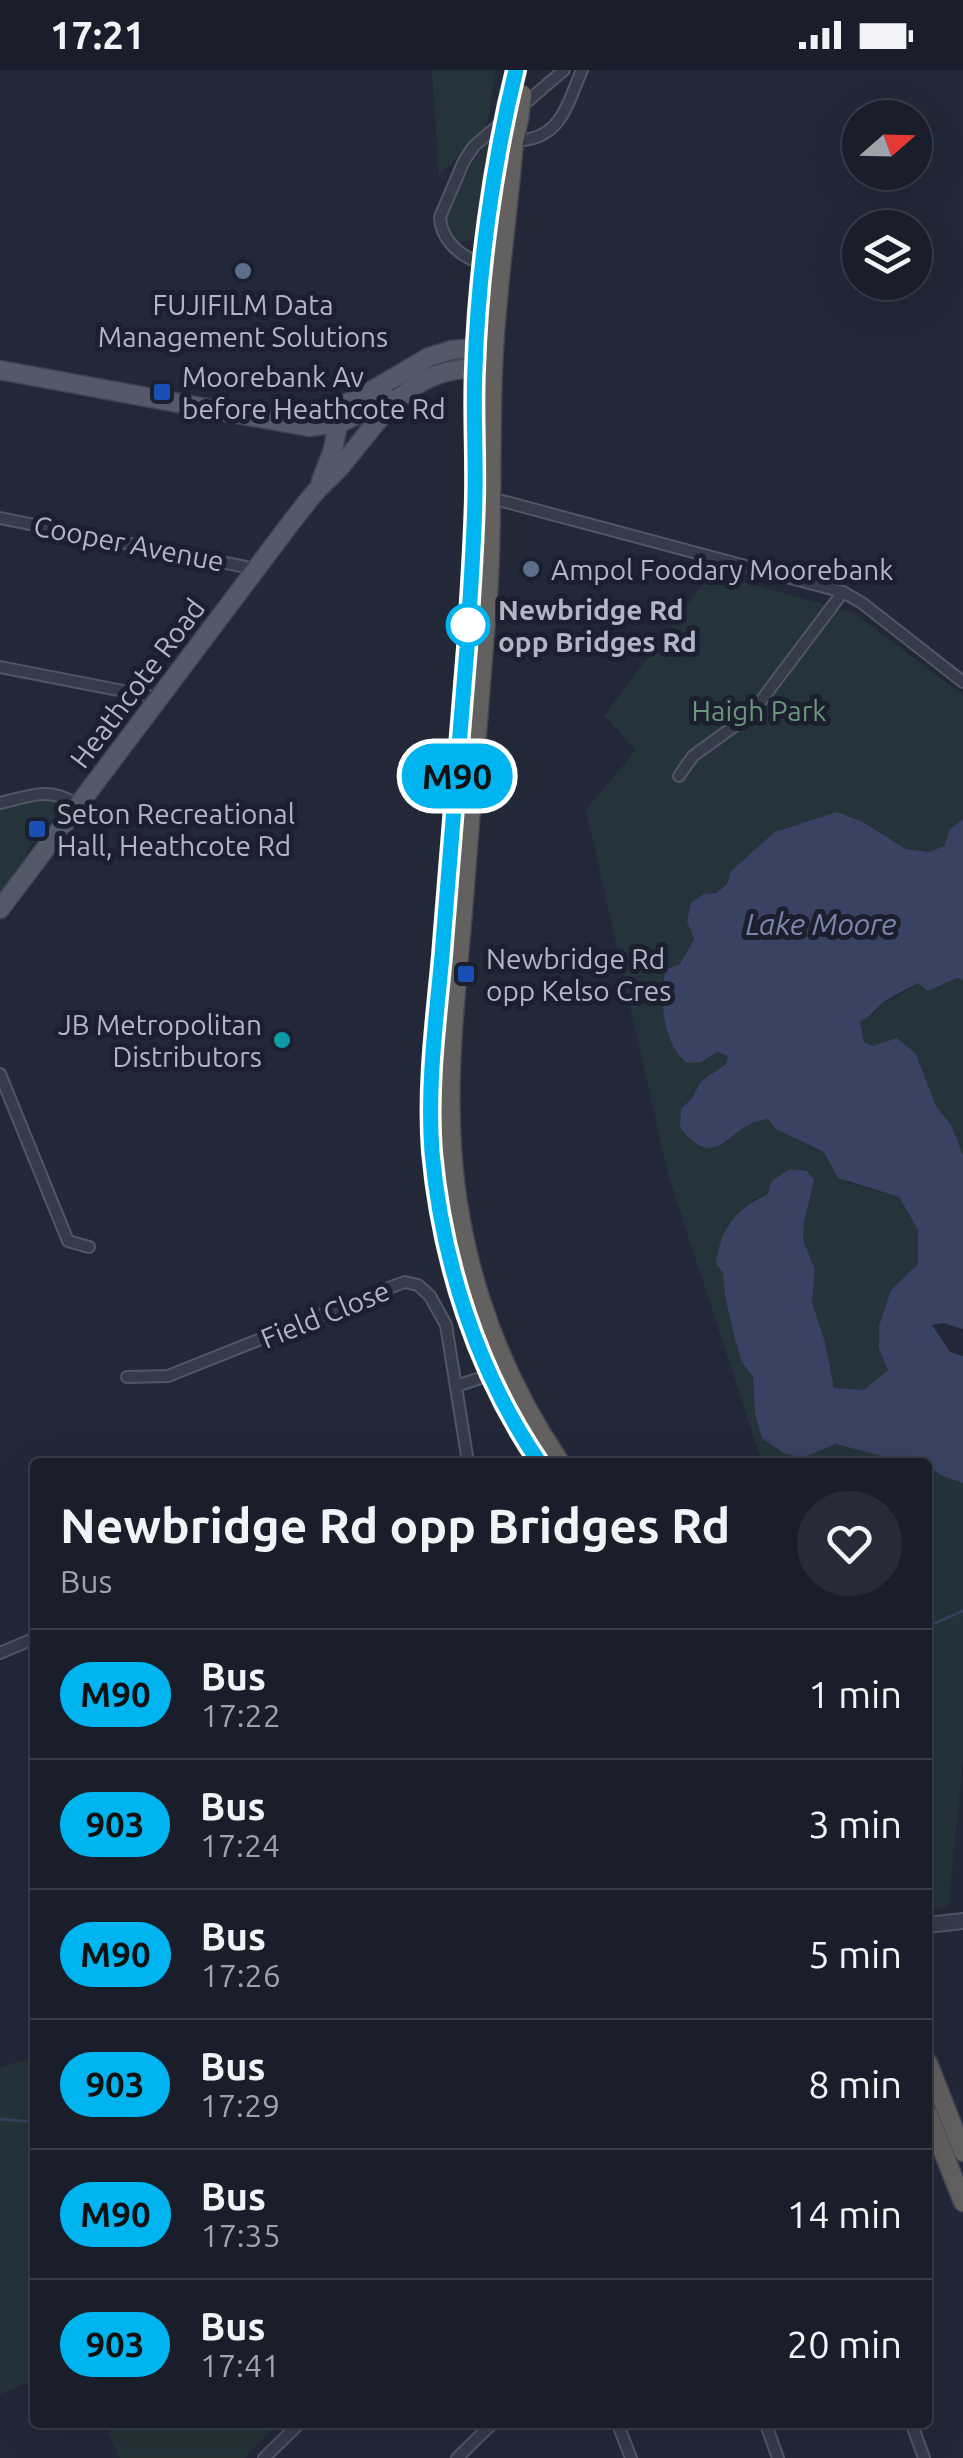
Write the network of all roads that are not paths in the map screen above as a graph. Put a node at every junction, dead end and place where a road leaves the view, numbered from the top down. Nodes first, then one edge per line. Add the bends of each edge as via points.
1 (518, 70) edge
2 (564, 70) edge
3 (582, 70) edge
4 (508, 138) junction
5 (484, 264) junction
6 (484, 361) junction
7 (0, 370) edge
8 (407, 390) junction
9 (334, 423) junction
10 (347, 459) junction
11 (317, 490) junction
12 (483, 497) junction
13 (0, 518) edge
14 (257, 569) junction
15 (844, 592) junction
16 (0, 667) edge
17 (963, 682) edge
18 (160, 698) junction
19 (679, 776) dead end
20 (0, 803) edge
21 (78, 805) junction
22 (0, 909) edge
23 (0, 1074) edge
24 (90, 1246) dead end
25 (499, 1371) junction
26 (127, 1377) dead end
27 (456, 1386) junction
28 (467, 1458) edge
29 (537, 1458) edge
30 (557, 1458) edge
31 (30, 1640) edge
32 (0, 1653) edge
33 (963, 1921) edge
34 (932, 1924) edge
35 (932, 2073) edge
36 (932, 2124) edge
37 (963, 2152) edge
38 (963, 2202) edge
39 (294, 2428) edge
40 (488, 2428) edge
41 (619, 2428) edge
42 (767, 2428) edge
43 (912, 2428) edge
44 (264, 2458) edge
45 (457, 2458) edge
46 (631, 2458) edge
47 (778, 2458) edge
48 (924, 2458) edge

1 - 4 highway, bridge
2 - 5 street via 474,146 445,200 443,234 470,260
3 - 4 street via 548,133 532,141
4 - 5 highway via 492,190
4 - 6 highway
5 - 6 highway
6 - 8 main road, Heathcote Road
6 - 9 main road via 452,350 430,357 354,400
6 - 12 highway
7 - 9 main road via 302,426
8 - 9 main road
8 - 10 main road, Heathcote Road
9 - 10 main road via 353,442
9 - 11 main road, Heathcote Road
10 - 11 main road, Heathcote Road
11 - 14 main road, Heathcote Road
12 - 15 street
12 - 25 highway via 431,1118 444,1232 464,1310
13 - 14 street, Cooper Avenue
14 - 18 main road, Heathcote Road
15 - 17 street
15 - 19 street via 751,714 692,756
16 - 18 street
18 - 21 main road, Heathcote Road
20 - 21 street via 52,793
21 - 22 main road, Heathcote Road
23 - 24 street via 68,1242
25 - 27 street
25 - 29 highway via 510,1415
25 - 30 highway
26 - 27 street, Field Close via 168,1376 405,1282 430,1296 446,1325
27 - 28 street
31 - 32 street
33 - 34 street
35 - 37 highway
36 - 38 highway
39 - 44 street
40 - 45 street
41 - 46 street
42 - 47 street
43 - 48 street

